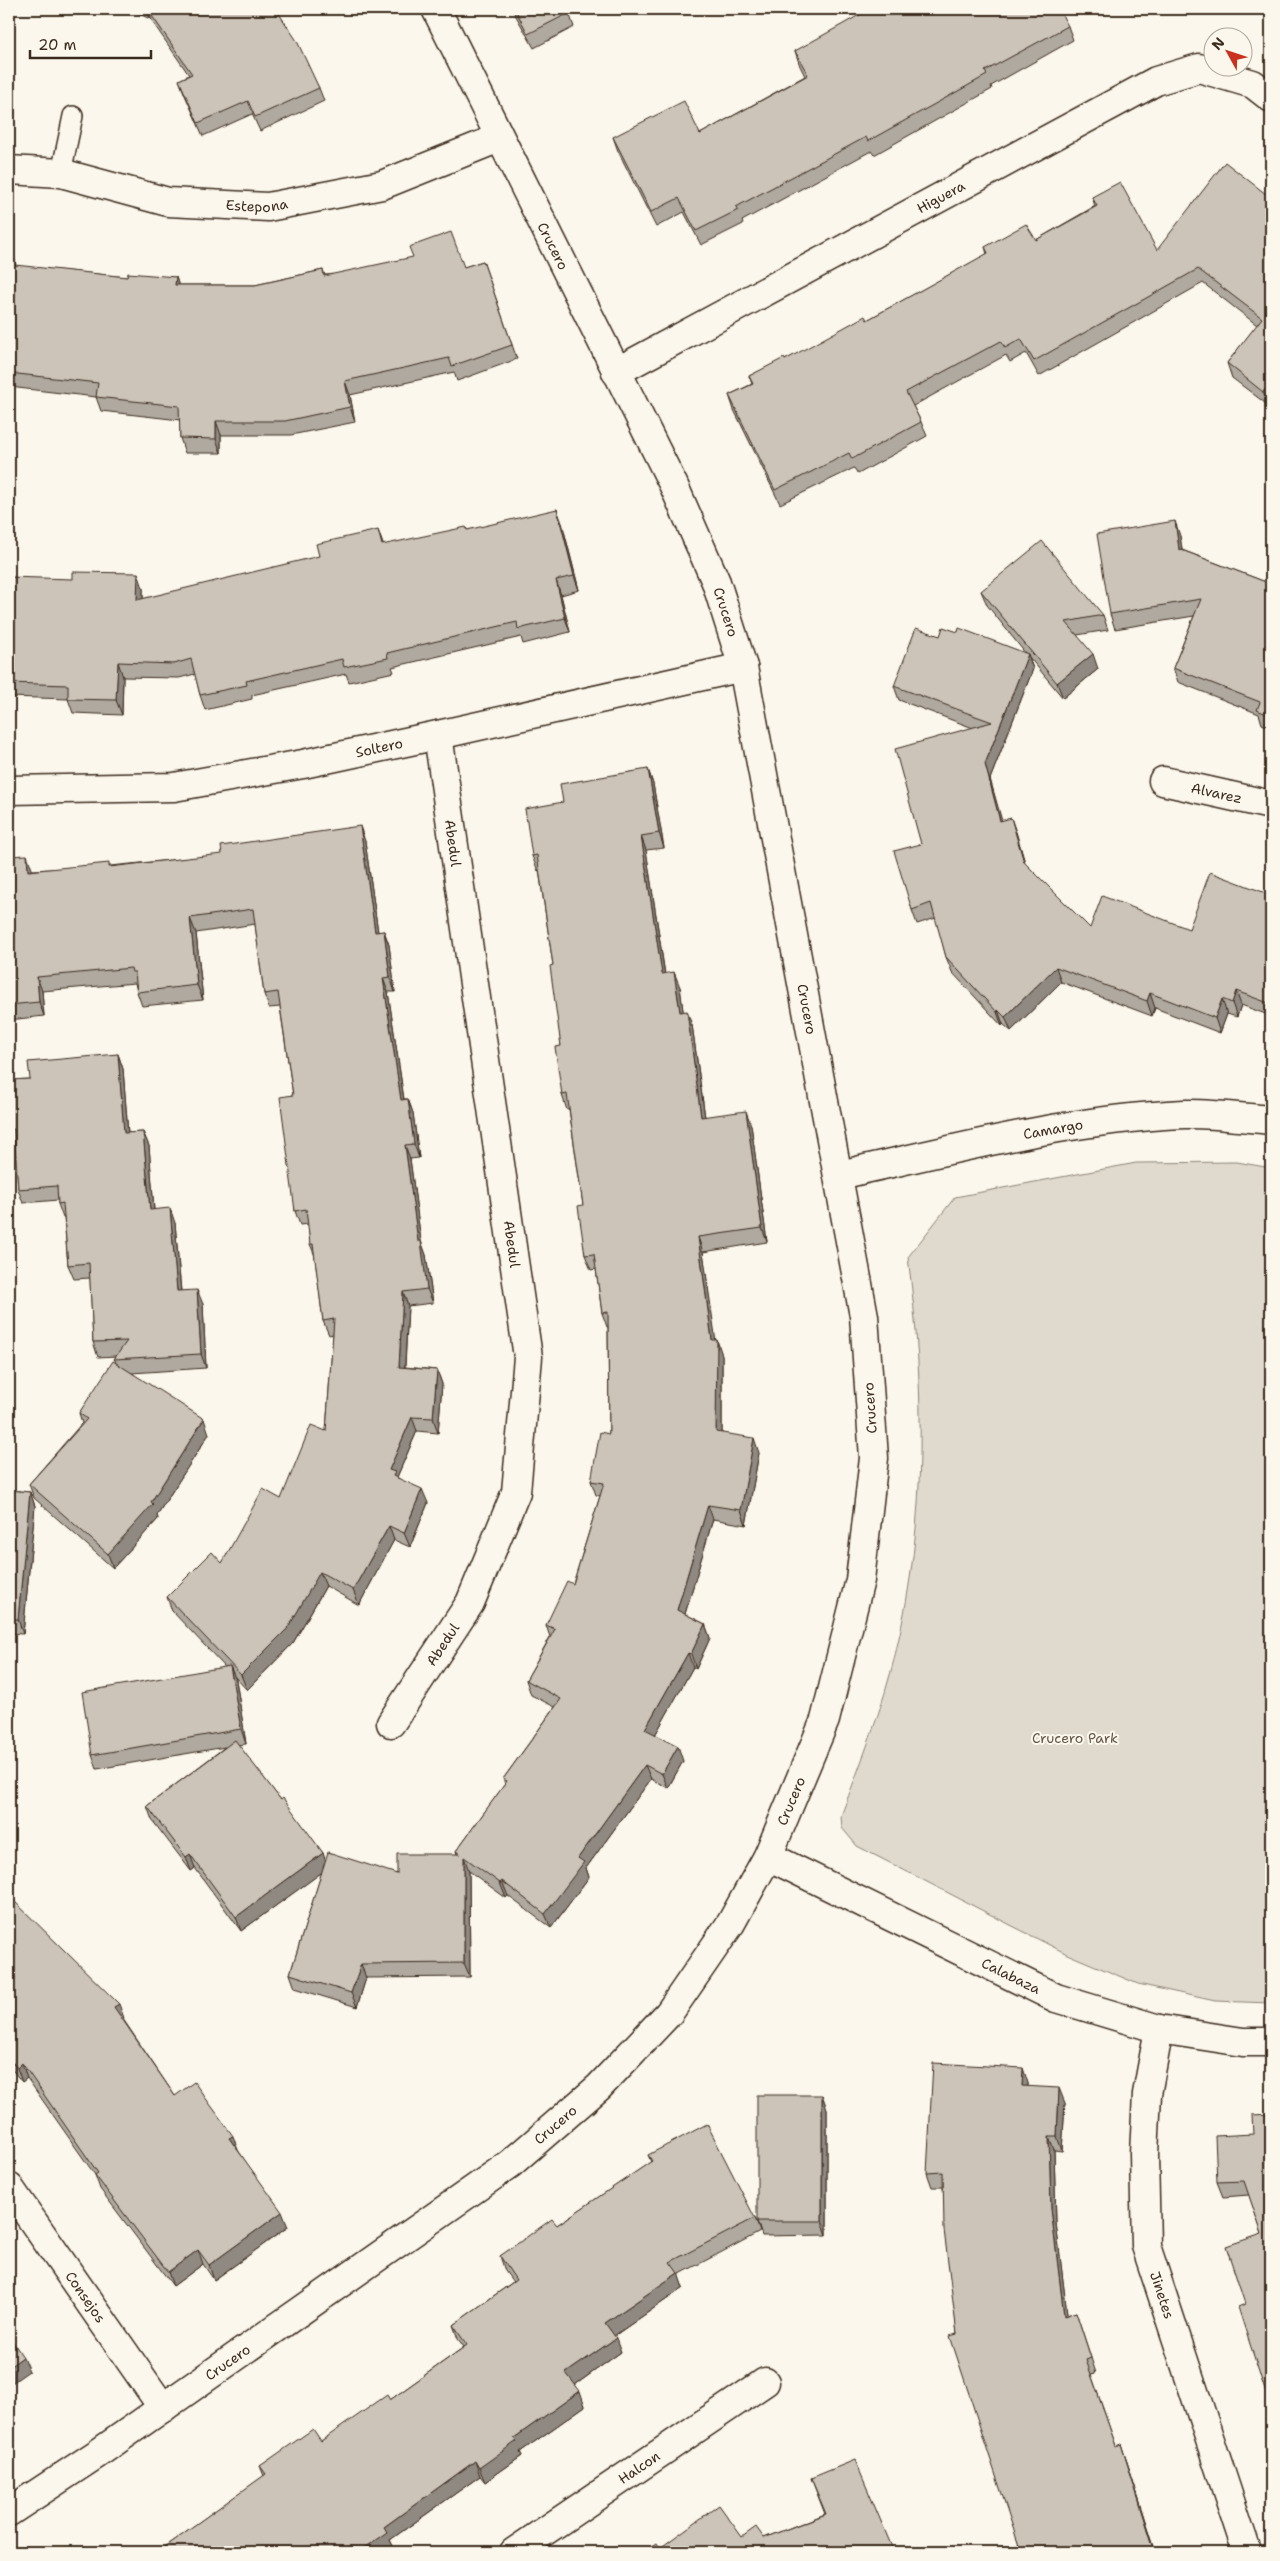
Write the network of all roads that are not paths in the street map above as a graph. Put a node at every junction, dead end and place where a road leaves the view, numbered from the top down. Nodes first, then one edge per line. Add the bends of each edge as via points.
1 (436, 9) edge
2 (1271, 98) edge
3 (73, 116) dead end
4 (499, 138) junction
5 (9, 170) edge
6 (61, 172) junction
7 (616, 372) junction
8 (743, 667) junction
9 (438, 736) junction
10 (1163, 781) dead end
11 (9, 790) edge
12 (1271, 805) edge
13 (1271, 1120) edge
14 (839, 1175) junction
15 (392, 1723) dead end
16 (768, 1856) junction
17 (1159, 2028) junction
18 (1271, 2042) edge
19 (9, 2187) edge
20 (765, 2382) dead end
21 (163, 2408) junction
22 (9, 2512) edge
23 (514, 2552) edge
24 (1247, 2552) edge

1 - 4 street, Crucero
2 - 7 street, Higuera via 1253,84 1199,68 1156,81
3 - 6 lane
4 - 6 street, Estepona via 382,185 268,207 168,202
4 - 7 street, Crucero
5 - 6 street, Estepona
7 - 8 street, Crucero via 674,486 716,582
8 - 9 street, Soltero
8 - 14 street, Crucero
9 - 11 street, Soltero via 174,787
9 - 15 street, Abedul via 528,1356 516,1492 470,1603
10 - 12 street, Alvarez
13 - 14 street, Camargo via 1185,1114 1101,1122 992,1141
14 - 16 street, Crucero via 864,1316 874,1458 860,1580 825,1720
16 - 17 street, Calabaza via 1056,1998
16 - 21 street, Crucero via 731,1924 669,2013 600,2087 510,2164
17 - 18 street, Calabaza via 1243,2042
17 - 24 street, Jinetes via 1147,2094 1144,2154 1146,2246
19 - 21 street, Consejos
20 - 23 street, Halcon
21 - 22 street, Crucero

